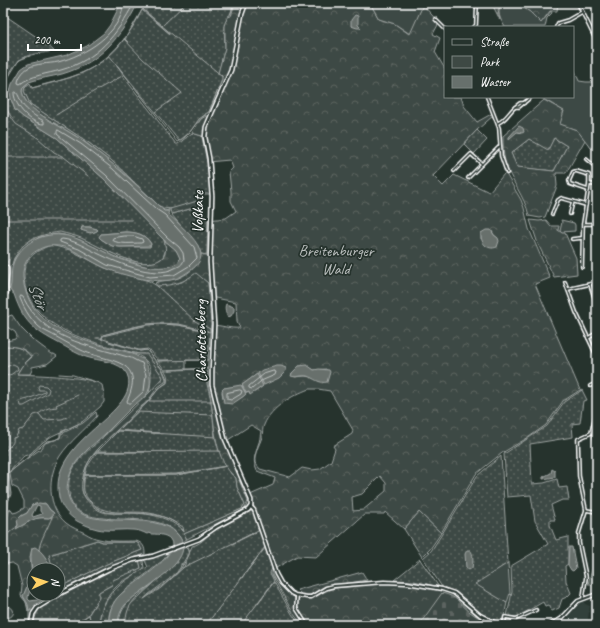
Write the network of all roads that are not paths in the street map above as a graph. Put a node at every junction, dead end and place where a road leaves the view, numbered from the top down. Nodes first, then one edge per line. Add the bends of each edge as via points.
1 (246, 3) edge
2 (477, 3) edge
3 (578, 3) edge
4 (582, 12) junction
5 (435, 19) dead end
6 (476, 24) edge
7 (556, 26) edge
8 (444, 28) edge
9 (596, 38) edge
10 (597, 42) edge
11 (7, 85) dead end
12 (3, 95) edge
13 (487, 98) edge
14 (530, 98) edge
15 (498, 123) junction
16 (500, 146) junction
17 (586, 159) dead end
18 (482, 164) junction
19 (597, 168) edge
20 (454, 171) dead end
21 (507, 173) dead end
22 (468, 178) dead end
23 (589, 184) junction
24 (597, 185) edge
25 (588, 190) junction
26 (573, 201) junction
27 (586, 205) junction
28 (552, 214) dead end
29 (570, 214) dead end
30 (583, 224) junction
31 (597, 224) edge
32 (582, 238) junction
33 (572, 239) dead end
34 (3, 265) edge
35 (582, 267) dead end
36 (565, 282) dead end
37 (597, 282) edge
38 (590, 284) junction
39 (568, 289) junction
40 (6, 291) dead end
41 (212, 291) joint
42 (597, 306) edge
43 (597, 333) edge
44 (588, 338) junction
45 (597, 357) edge
46 (597, 383) edge
47 (590, 386) dead end
48 (597, 409) edge
49 (251, 507) junction
50 (586, 510) junction
51 (597, 512) edge
52 (597, 594) edge
53 (298, 596) junction
54 (583, 599) junction
55 (536, 610) dead end
56 (562, 619) junction
57 (31, 625) edge
58 (307, 625) edge
59 (499, 625) edge
60 (504, 625) edge
61 (549, 625) edge
62 (560, 625) edge

1 - 41 main road, Voßkate via 231,70 205,134 212,196
2 - 6 street
3 - 4 street
4 - 7 street via 558,22
4 - 9 street
5 - 8 street
9 - 10 street
11 - 12 street
13 - 15 street
14 - 15 street via 519,107 515,107
15 - 16 street
16 - 18 street
16 - 21 street
17 - 19 street
18 - 20 street via 471,154
18 - 22 street
23 - 24 street
23 - 25 street
23 - 25 street via 589,174 576,171 569,181 570,184
25 - 27 street
26 - 27 street
26 - 28 street via 559,199
26 - 29 street
27 - 30 street
30 - 31 street
30 - 32 street
32 - 33 street
32 - 35 street
34 - 40 street via 8,270
36 - 39 street
37 - 38 street
38 - 39 street
38 - 42 street
39 - 44 street
41 - 49 main road, Charlottenberg via 212,385 225,439 251,500
43 - 44 street
44 - 45 street
46 - 47 street
48 - 50 street via 591,433 578,439 579,476
49 - 53 street via 276,574 290,593
49 - 57 main road via 201,538 153,556 134,559 59,594 36,610
50 - 51 street
50 - 54 street via 579,533 586,577
52 - 54 street
53 - 58 street via 296,608
53 - 59 street via 311,597 334,586 384,582 422,585 450,591 480,615
54 - 56 street
55 - 60 street via 516,619 505,617
56 - 61 street
56 - 62 street

